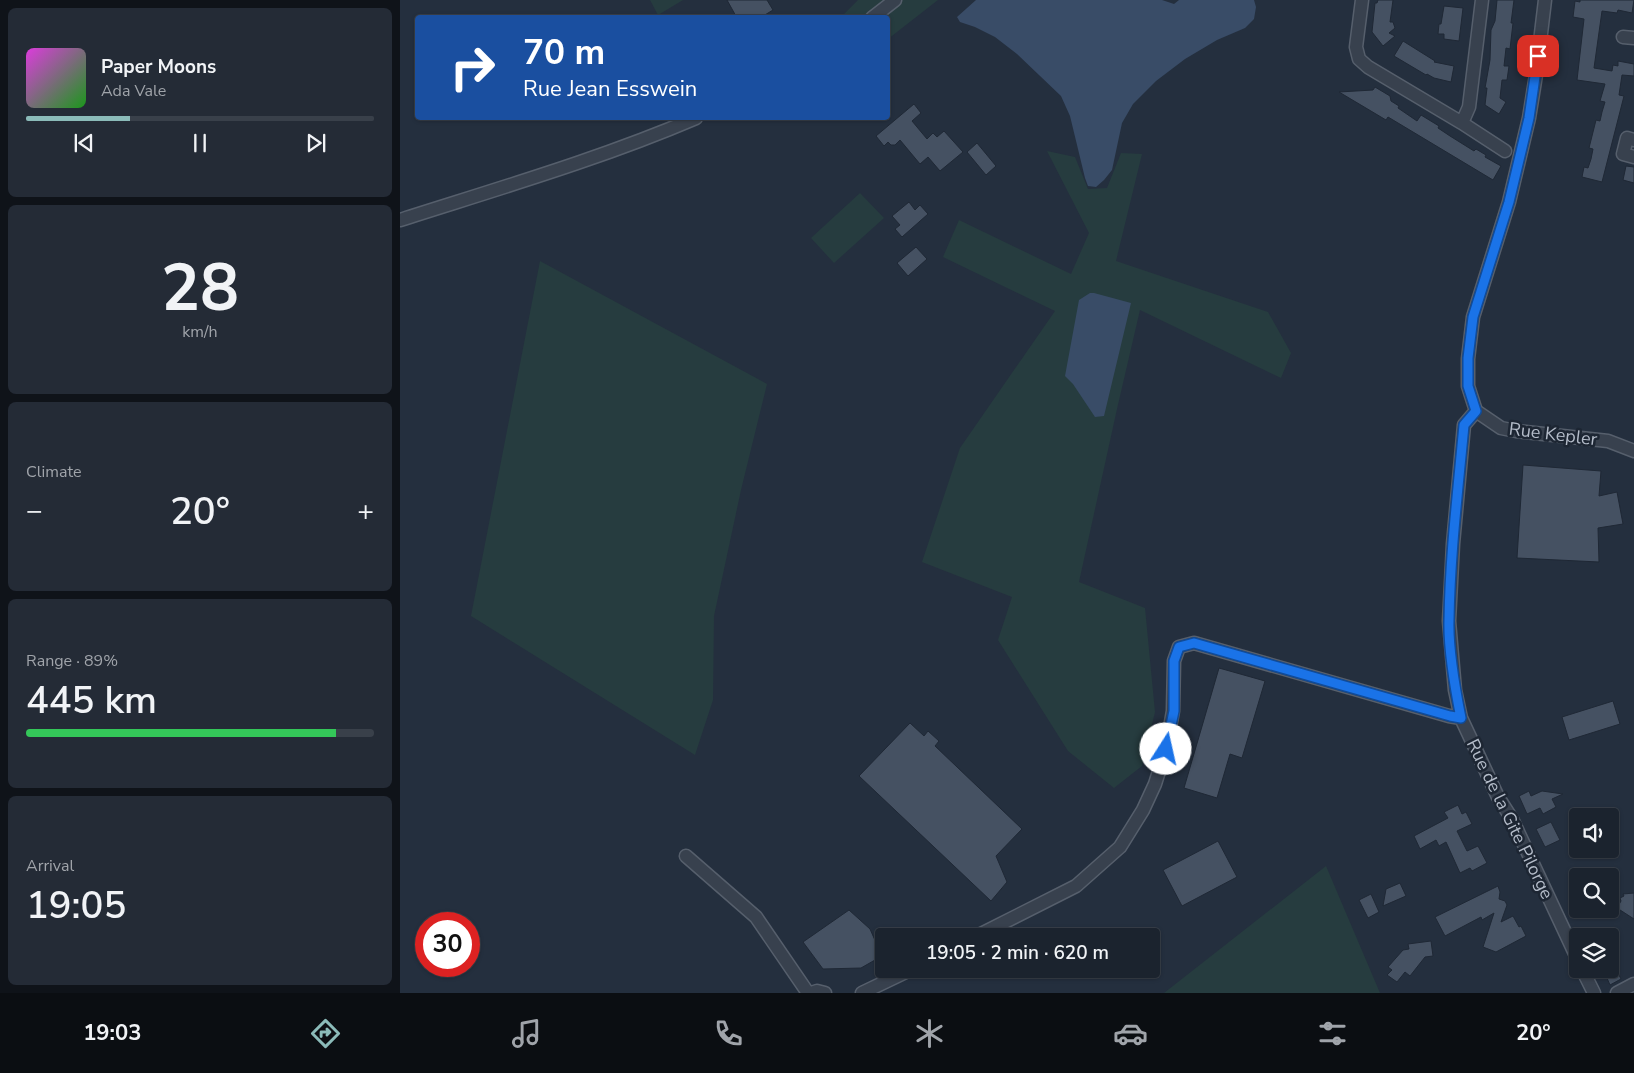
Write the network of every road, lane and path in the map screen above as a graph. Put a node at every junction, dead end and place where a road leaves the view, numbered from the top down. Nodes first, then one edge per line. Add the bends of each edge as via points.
1 (895, 0) edge
2 (1362, 0) edge
3 (1482, 0) edge
4 (1545, 0) edge
5 (876, 15) edge
6 (691, 120) edge
7 (1462, 123) junction
8 (1634, 140) edge
9 (1505, 151) dead end
10 (1634, 157) edge
11 (400, 220) edge
12 (1476, 411) junction
13 (1634, 451) edge
14 (1461, 718) junction
15 (686, 856) dead end
16 (993, 928) edge
17 (1569, 941) edge
18 (893, 978) edge
19 (1586, 978) edge
20 (1634, 984) edge
21 (810, 993) edge
22 (825, 993) edge
23 (862, 993) edge
24 (1594, 993) edge
25 (1617, 993) edge

1 - 5 street
2 - 7 street via 1356,47 1359,59
3 - 7 street via 1469,107
4 - 12 street via 1529,118 1509,202 1473,317 1468,386
6 - 11 street via 593,158
7 - 9 street
8 - 10 street via 1627,138 1623,154
12 - 13 street, Rue Kepler via 1501,428 1608,441
12 - 14 street, Rue de la Gite Pilorge via 1464,425 1449,621 1455,690
14 - 16 street via 1194,643 1179,647 1174,661 1174,711 1166,749 1143,810 1120,847 1076,886
14 - 17 street, Rue de la Gite Pilorge
15 - 21 street via 756,918
18 - 23 street
19 - 24 street
20 - 25 street
21 - 22 street

